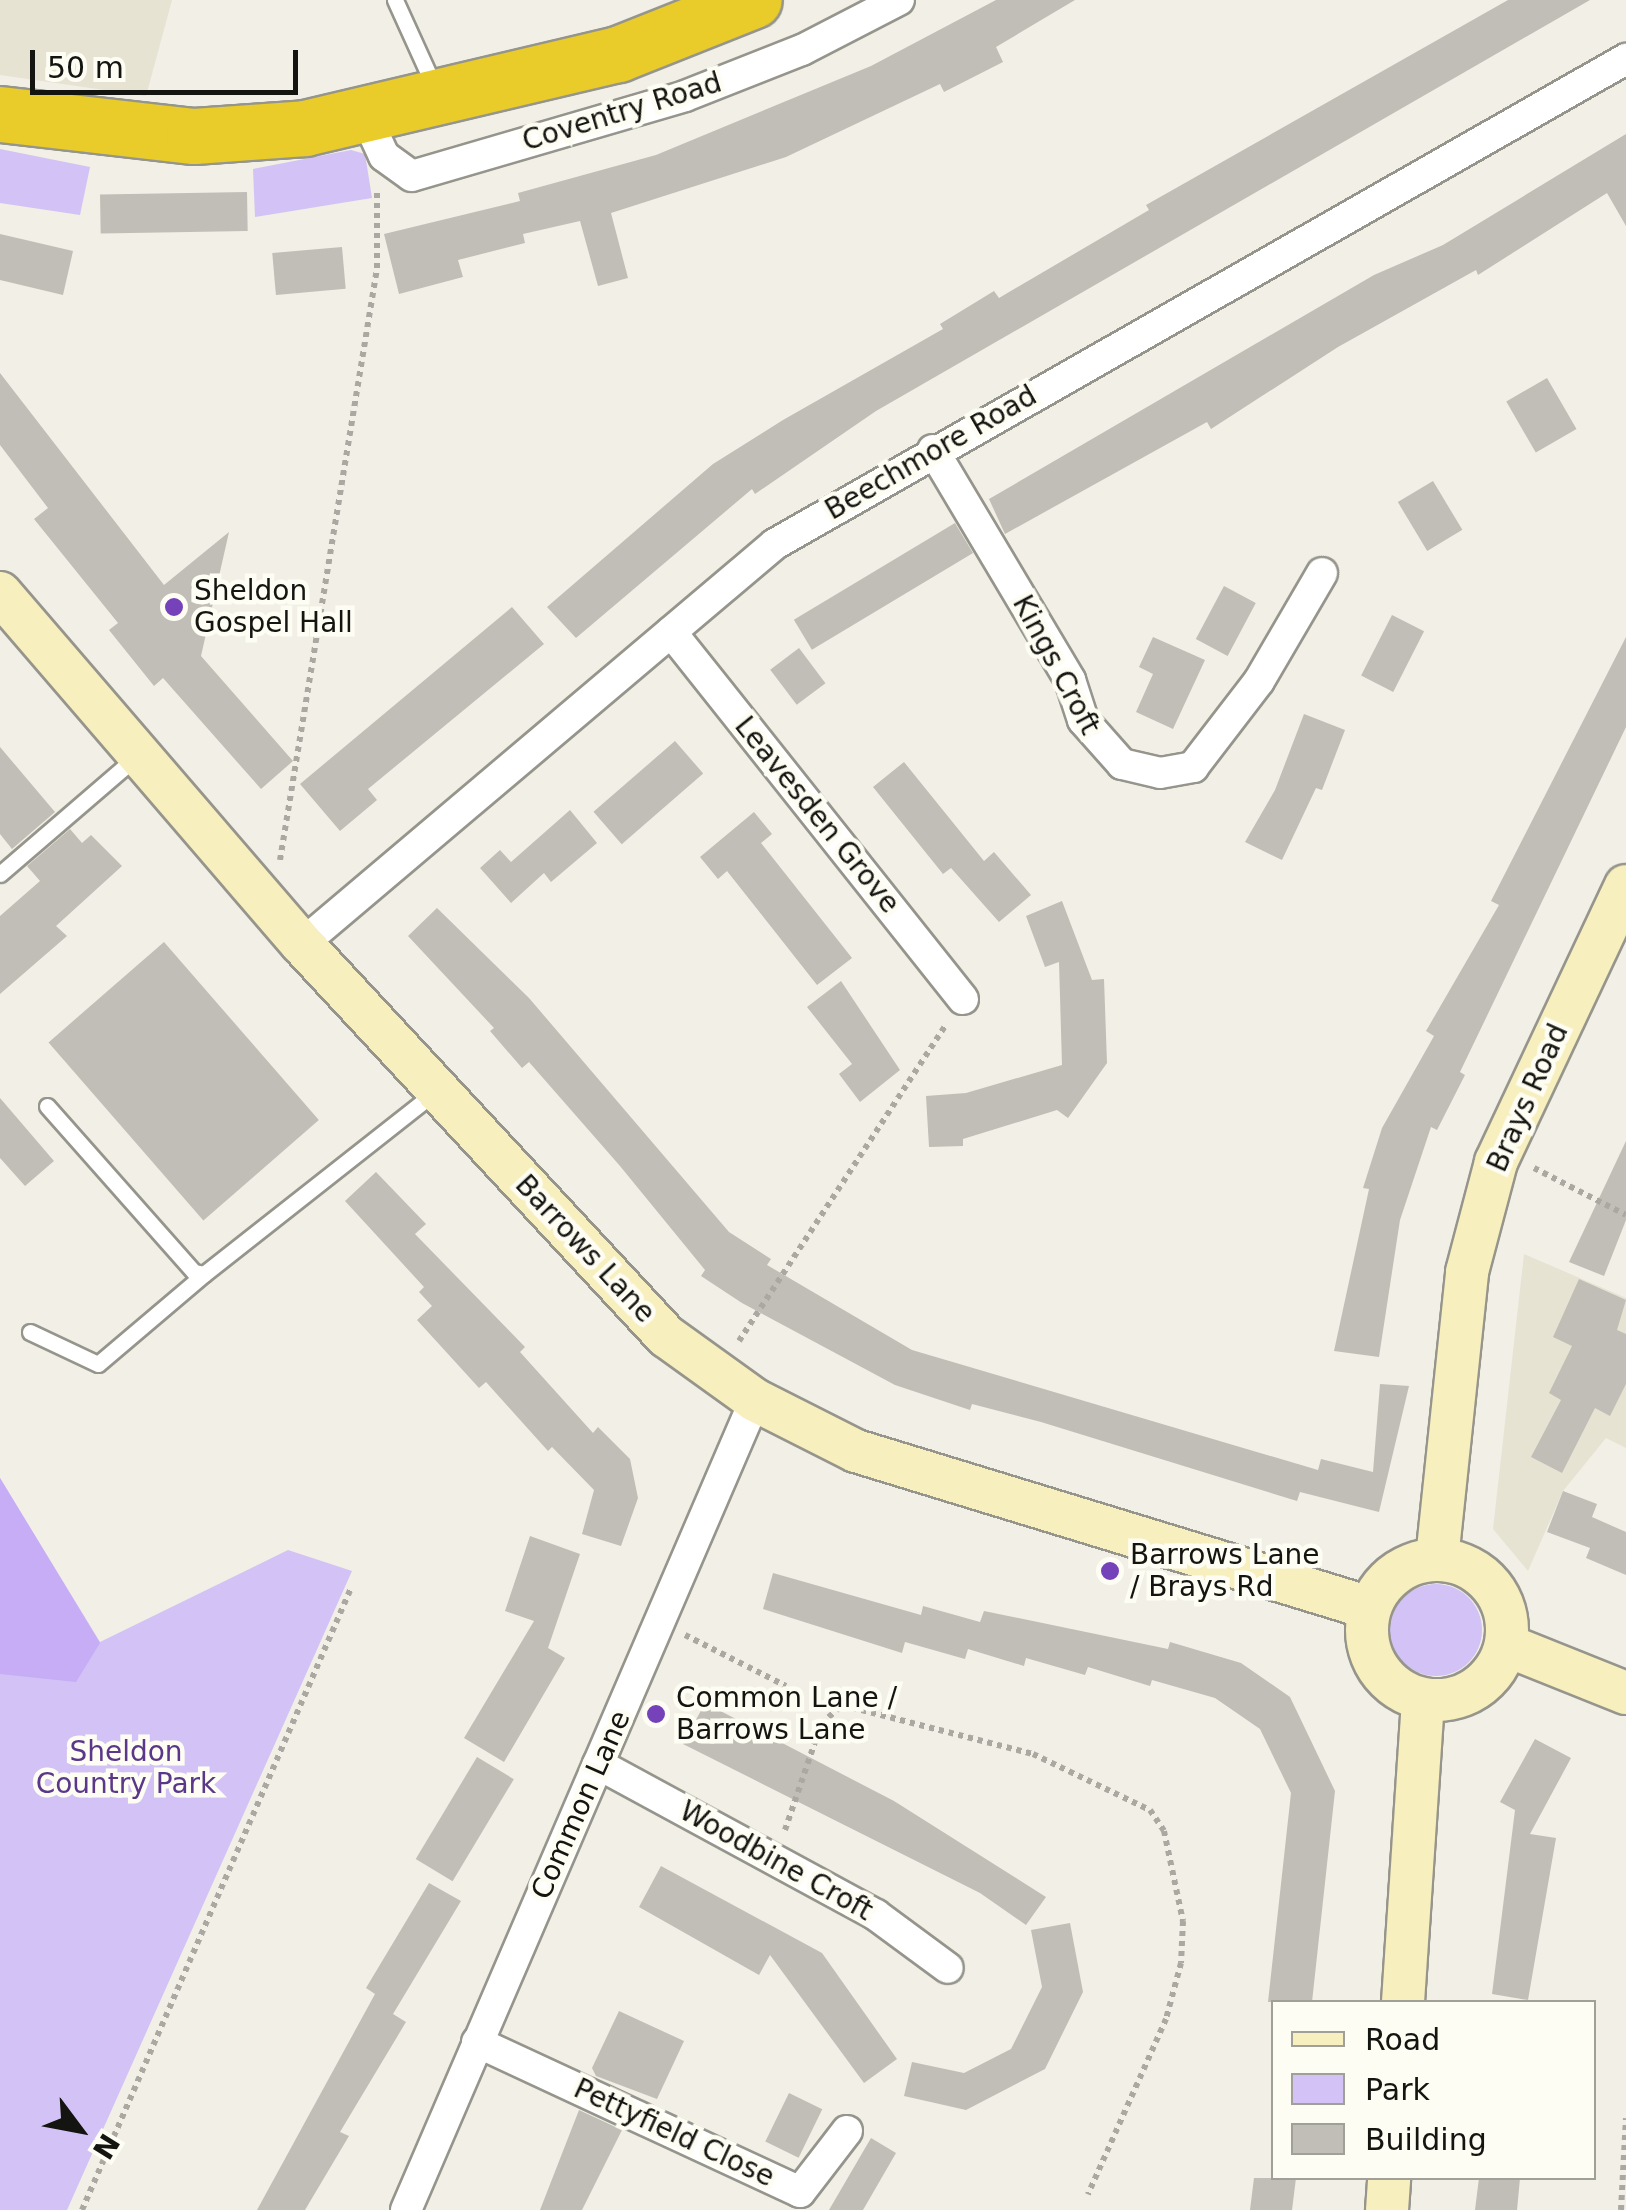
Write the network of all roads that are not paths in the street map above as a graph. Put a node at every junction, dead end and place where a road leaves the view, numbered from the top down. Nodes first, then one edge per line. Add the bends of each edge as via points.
1 (394, 0) edge
2 (754, 0) edge
3 (899, 0) edge
4 (1626, 59) edge
5 (440, 99) junction
6 (0, 114) edge
7 (375, 135) junction
8 (932, 450) junction
9 (1322, 573) dead end
10 (0, 593) edge
11 (670, 632) junction
12 (138, 755) junction
13 (0, 874) edge
14 (1626, 886) edge
15 (302, 944) junction
16 (963, 999) road end
17 (438, 1090) junction
18 (47, 1106) dead end
19 (204, 1274) junction
20 (30, 1332) dead end
21 (754, 1400) junction
22 (1437, 1559) junction
23 (1370, 1608) junction
24 (1506, 1645) junction
25 (1626, 1692) edge
26 (1424, 1700) junction
27 (598, 1764) junction
28 (948, 1968) dead end
29 (1403, 2000) edge
30 (477, 2042) junction
31 (847, 2131) dead end
32 (1389, 2180) edge
33 (406, 2210) edge
34 (1387, 2210) edge

1 - 5 lane
2 - 5 highway, Coventry Road via 618,54
3 - 7 street, Coventry Road via 802,50 685,96 412,176
4 - 8 street, Beechmore Road
5 - 7 highway, Coventry Road
6 - 7 highway, Coventry Road via 194,136 305,128
8 - 9 street, Kings Croft via 1070,680 1082,720 1122,764 1160,773 1192,767 1259,681
8 - 11 street, Beechmore Road via 775,544
10 - 12 street, Barrows Lane
11 - 15 street, Beechmore Road
11 - 16 street, Leavesden Grove
12 - 13 lane
12 - 15 street, Barrows Lane
14 - 22 street, Brays Road via 1502,1151 1467,1272
15 - 17 street, Barrows Lane
17 - 19 lane
17 - 21 street, Barrows Lane via 666,1336
18 - 19 lane via 194,1272
19 - 20 lane via 98,1364
21 - 23 street, Barrows Lane via 856,1450
21 - 27 street, Common Lane
22 - 23 street via 1396,1573
22 - 24 street via 1477,1571 1492,1585 1503,1604
23 - 26 street via 1366,1628 1376,1666 1405,1693
24 - 25 street
24 - 26 street via 1476,1689
26 - 29 street
27 - 28 street, Woodbine Croft via 876,1915
27 - 30 street, Common Lane
30 - 31 street, Pettyfield Close via 800,2192
30 - 33 street, Common Lane
32 - 34 street

